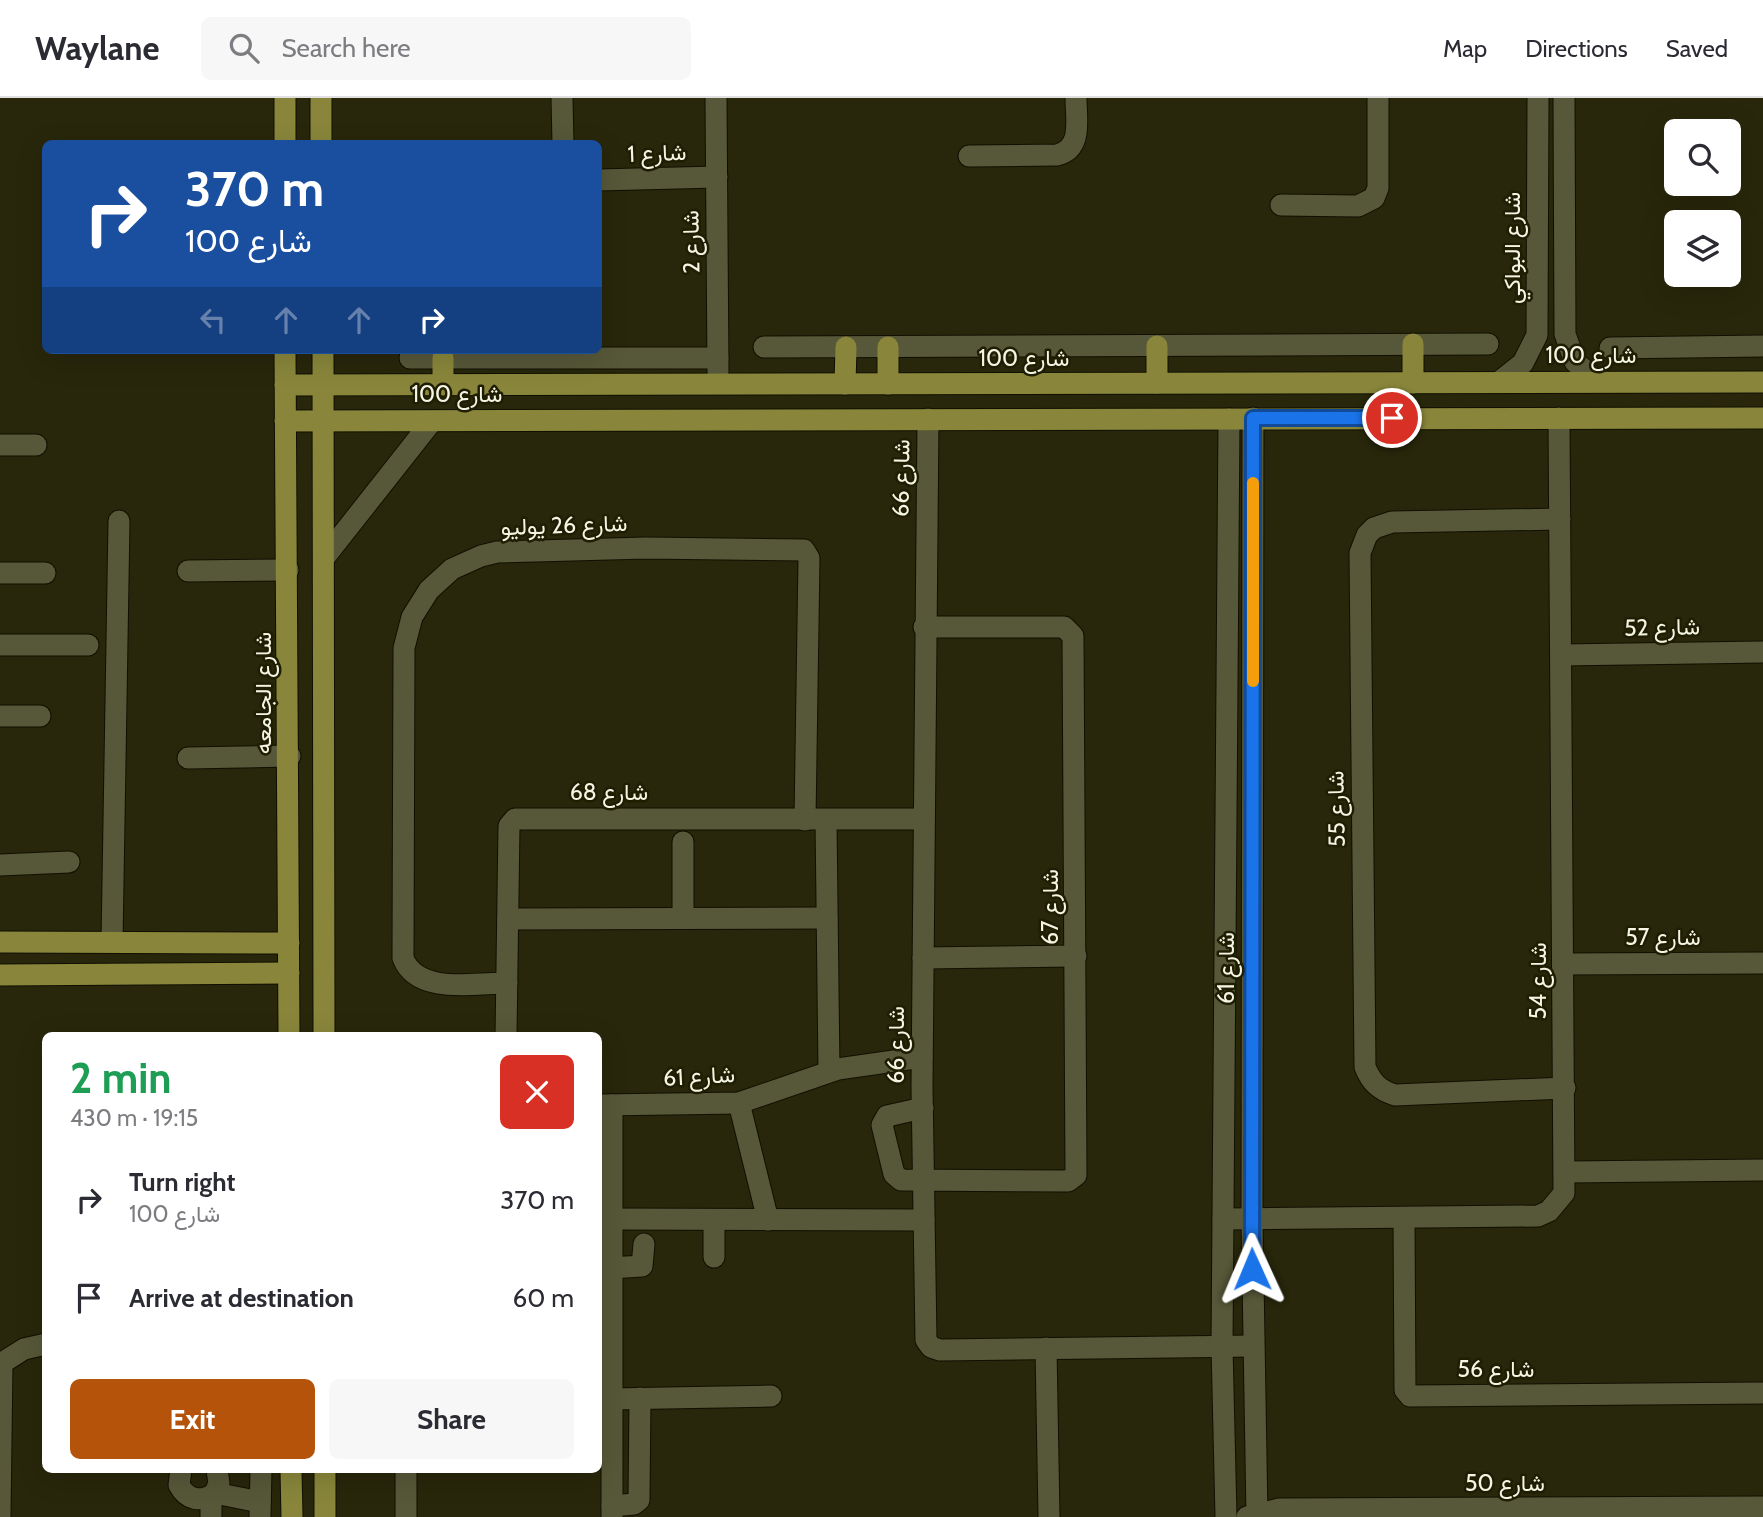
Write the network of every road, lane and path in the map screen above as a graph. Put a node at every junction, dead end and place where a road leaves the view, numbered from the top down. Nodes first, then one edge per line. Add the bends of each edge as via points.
1 (285, 98) edge
2 (321, 98) edge
3 (562, 98) edge
4 (716, 98) edge
5 (1076, 98) edge
6 (1378, 98) edge
7 (1538, 98) edge
8 (1564, 98) edge
9 (285, 140) edge
10 (321, 140) edge
11 (563, 140) edge
12 (969, 156) dead end
13 (717, 177) junction
14 (602, 180) edge
15 (1281, 205) dead end
16 (1565, 324) junction
17 (1538, 325) junction
18 (1413, 344) junction
19 (1488, 344) dead end
20 (1157, 346) junction
21 (1763, 346) edge
22 (764, 347) dead end
23 (846, 347) junction
24 (888, 347) junction
25 (1611, 348) dead end
26 (285, 354) edge
27 (323, 354) edge
28 (410, 358) dead end
29 (443, 358) junction
30 (718, 358) junction
31 (1598, 381) junction
32 (1499, 382) junction
33 (1763, 382) edge
34 (1157, 383) junction
35 (1412, 383) junction
36 (845, 384) junction
37 (888, 384) junction
38 (1081, 384) junction
39 (285, 385) junction
40 (443, 385) junction
41 (519, 385) junction
42 (718, 385) junction
43 (324, 386) junction
44 (1253, 418) junction
45 (1559, 418) junction
46 (1763, 418) edge
47 (928, 419) junction
48 (1081, 419) junction
49 (1229, 419) junction
50 (519, 420) junction
51 (285, 421) junction
52 (324, 421) junction
53 (432, 421) junction
54 (0, 445) edge
55 (36, 445) dead end
56 (1560, 519) junction
57 (119, 521) dead end
58 (324, 558) junction
59 (188, 570) dead end
60 (288, 570) junction
61 (0, 573) edge
62 (45, 573) dead end
63 (924, 626) junction
64 (0, 645) edge
65 (88, 645) dead end
66 (1763, 652) edge
67 (1561, 655) junction
68 (0, 716) edge
69 (40, 716) dead end
70 (290, 757) junction
71 (188, 758) dead end
72 (923, 819) junction
73 (816, 820) junction
74 (683, 842) dead end
75 (69, 862) dead end
76 (0, 865) edge
77 (324, 866) junction
78 (290, 867) junction
79 (683, 918) junction
80 (827, 918) junction
81 (508, 919) junction
82 (0, 942) edge
83 (111, 942) junction
84 (289, 943) junction
85 (1076, 956) junction
86 (923, 958) junction
87 (1763, 963) edge
88 (1564, 964) junction
89 (289, 973) junction
90 (0, 975) edge
91 (507, 983) junction
92 (289, 1032) edge
93 (324, 1032) edge
94 (506, 1032) edge
95 (922, 1057) junction
96 (829, 1071) junction
97 (1565, 1088) junction
98 (739, 1103) junction
99 (605, 1105) edge
100 (923, 1108) junction
101 (1763, 1170) edge
102 (1566, 1172) junction
103 (923, 1181) junction
104 (1404, 1218) junction
105 (1223, 1219) junction
106 (1252, 1219) junction
107 (714, 1220) junction
108 (768, 1220) junction
109 (924, 1220) junction
110 (606, 1228) edge
111 (644, 1244) dead end
112 (714, 1257) dead end
113 (610, 1268) junction
114 (42, 1345) edge
115 (1222, 1346) junction
116 (1253, 1346) junction
117 (1046, 1348) junction
118 (1763, 1393) edge
119 (771, 1396) dead end
120 (640, 1398) junction
121 (611, 1399) junction
122 (181, 1473) edge
123 (217, 1473) edge
124 (261, 1473) edge
125 (291, 1473) edge
126 (325, 1473) edge
127 (406, 1473) edge
128 (213, 1494) junction
129 (1763, 1507) edge
130 (260, 1510) edge
131 (612, 1511) edge
132 (1613, 1513) edge
133 (1253, 1516) edge
134 (0, 1517) edge
135 (211, 1517) edge
136 (292, 1517) edge
137 (325, 1517) edge
138 (406, 1517) edge
139 (1049, 1517) edge
140 (1226, 1517) edge

1 - 9 main road
2 - 10 main road
3 - 11 street
4 - 13 street, شارع 2
5 - 12 street via 1076,136 1066,152
6 - 15 street via 1378,188 1374,198 1358,206
7 - 17 street, شارع البواكي
8 - 16 street
13 - 14 street, شارع 1
13 - 30 street, شارع 2
16 - 17 street
16 - 31 street via 1570,353
17 - 32 street, شارع البواكي via 1529,355
18 - 19 street
18 - 20 street
18 - 35 main road
20 - 24 street
20 - 34 main road
21 - 25 street
22 - 23 street
23 - 24 street
23 - 36 main road
24 - 37 main road
26 - 39 main road, شارع الجامعه
27 - 43 main road
28 - 29 street
29 - 30 street
29 - 40 main road
30 - 42 street, شارع 2
31 - 32 main road, شارع 100
31 - 33 main road, شارع 100
32 - 35 main road, شارع 100
34 - 35 main road, شارع 100
34 - 38 main road, شارع 100
36 - 37 main road, شارع 100
36 - 42 main road, شارع 100
37 - 38 main road, شارع 100
38 - 48 main road
39 - 43 main road, شارع 100
39 - 51 main road, شارع الجامعه
40 - 41 main road, شارع 100
40 - 43 main road, شارع 100
41 - 42 main road, شارع 100
41 - 50 main road
43 - 52 main road
44 - 45 main road, شارع 100
44 - 49 main road, شارع 100
44 - 106 street, شارع 61
45 - 46 main road, شارع 100
45 - 56 street, شارع 54
47 - 48 main road, شارع 100
47 - 50 main road, شارع 100
47 - 63 street, شارع 66
48 - 49 main road, شارع 100
49 - 105 street, شارع 61
50 - 53 main road, شارع 100
51 - 52 main road, شارع 100
51 - 60 main road, شارع الجامعه
52 - 53 main road, شارع 100
52 - 58 main road
53 - 58 street
54 - 55 street
56 - 67 street, شارع 54
56 - 97 street, شارع 55 via 1392,522 1374,528 1360,553 1365,1067 1376,1085 1395,1095
57 - 83 street
58 - 77 main road
59 - 60 street
60 - 70 main road, شارع الجامعه
61 - 62 street
63 - 72 street, شارع 66
63 - 85 street, شارع 67 via 1064,627 1073,636
64 - 65 street
66 - 67 street, شارع 52
67 - 88 street, شارع 54
68 - 69 street
70 - 71 street
70 - 78 main road, شارع الجامعه
72 - 73 street, شارع 68
72 - 86 street, شارع 66
73 - 80 street
73 - 81 street, شارع 68 via 515,818 509,826
73 - 91 street, شارع 26 يوليو via 809,558 804,550 496,552 466,561 424,597 412,617 404,648 403,958 411,973 426,982
74 - 79 street
75 - 76 street
77 - 78 main road
77 - 93 main road
78 - 84 main road, شارع الجامعه
79 - 80 street
79 - 81 street
80 - 96 street
81 - 91 street, شارع 68
82 - 83 main road
83 - 84 main road
84 - 89 main road, شارع الجامعه
85 - 86 street
85 - 103 street, شارع 67 via 1076,1175 1068,1181
86 - 95 street, شارع 66
87 - 88 street, شارع 57
88 - 97 street, شارع 54
89 - 90 main road
89 - 92 main road, شارع الجامعه
91 - 94 street, شارع 68
95 - 96 street, شارع 61
95 - 100 street, شارع 66
96 - 98 street, شارع 61
97 - 102 street, شارع 54
98 - 99 street, شارع 61
98 - 108 street
99 - 110 street
100 - 103 street, شارع 66
100 - 103 street via 887,1116 882,1130 897,1178
101 - 102 street
102 - 104 street, شارع 54 via 1558,1203 1538,1216
103 - 109 street, شارع 66
104 - 106 street, شارع 54
104 - 118 street, شارع 56 via 1408,1395
105 - 106 street, شارع 54
105 - 115 street, شارع 61
106 - 116 street, شارع 61
107 - 108 street
107 - 110 street
107 - 112 street
108 - 109 street
109 - 117 street, شارع 66 via 928,1344 940,1350
110 - 113 street
111 - 113 street via 642,1266
113 - 121 street
114 - 134 street via 24,1349 2,1363
115 - 116 street, شارع 66
115 - 117 street, شارع 66
115 - 140 street, شارع 61
116 - 133 street, شارع 61
117 - 139 street
119 - 120 street
120 - 121 street
120 - 131 street via 640,1497 634,1504
121 - 131 street
122 - 128 street via 180,1485 189,1497
123 - 128 street via 219,1483
124 - 130 street
125 - 136 main road
126 - 137 main road
127 - 138 street
128 - 130 street
128 - 135 street
129 - 132 street, شارع 50
132 - 133 street, شارع 50 via 1279,1509

